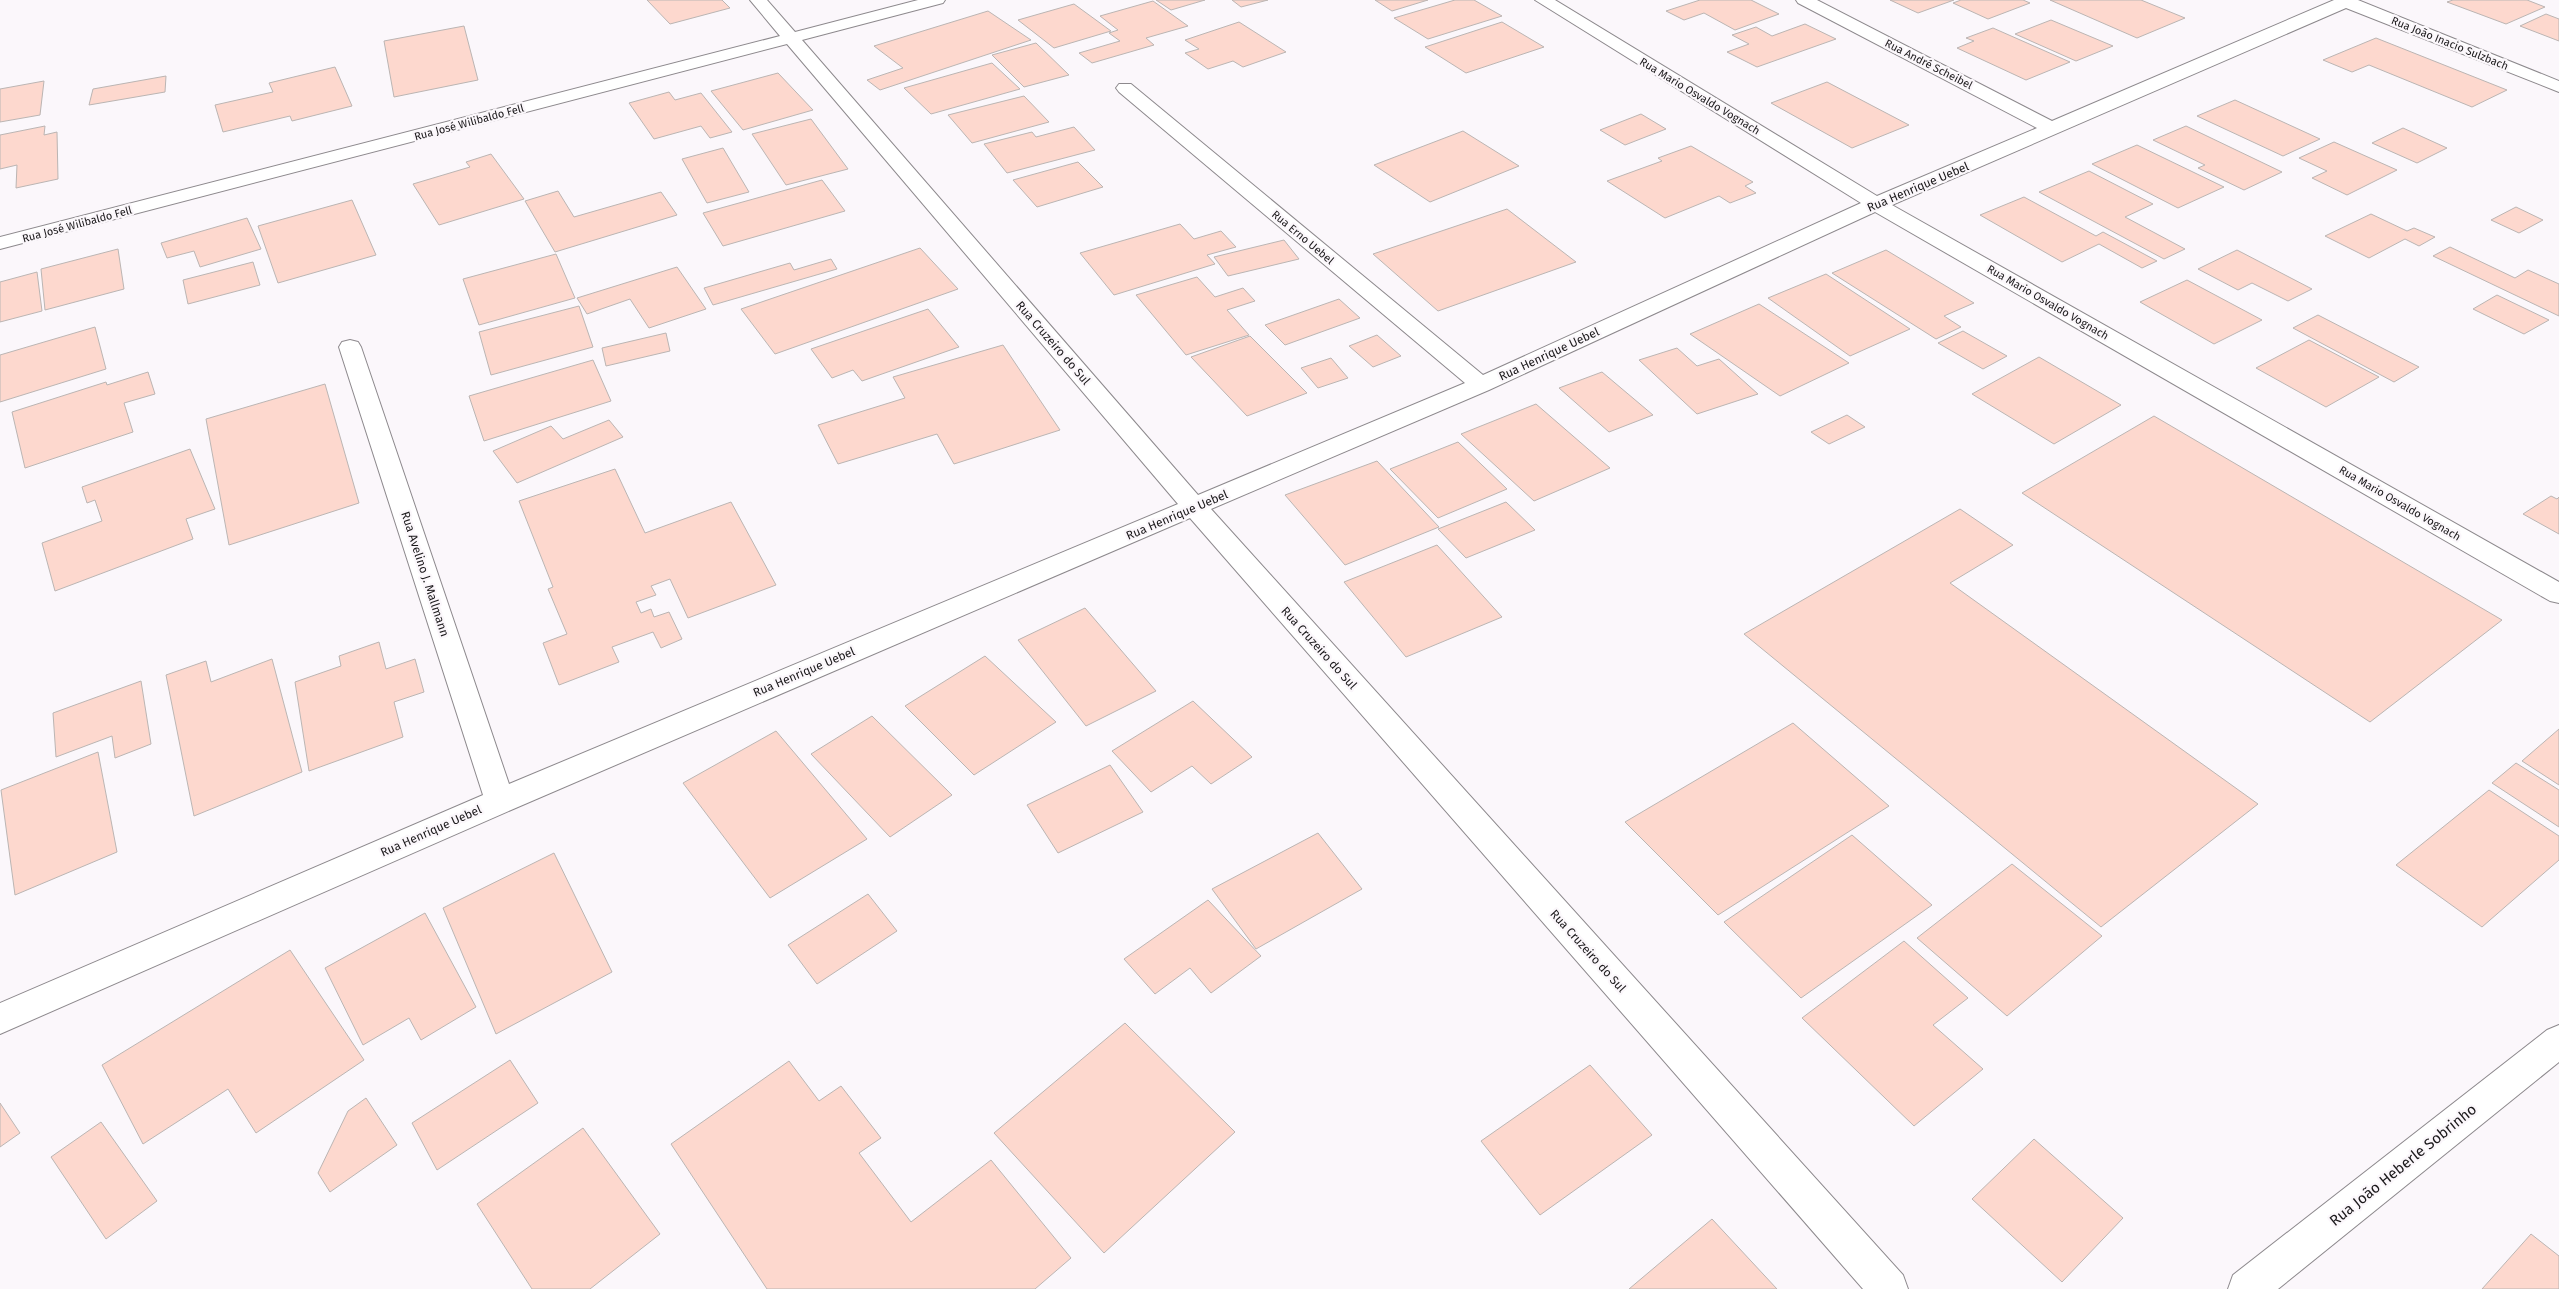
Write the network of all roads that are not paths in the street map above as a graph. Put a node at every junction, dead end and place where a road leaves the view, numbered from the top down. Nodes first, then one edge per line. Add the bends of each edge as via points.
1 (758, 0) edge
2 (938, 0) edge
3 (1543, 0) edge
4 (1804, 0) edge
5 (2346, 1) edge
6 (792, 38) junction
7 (2559, 87) edge
8 (1125, 88) dead end
9 (2053, 128) junction
10 (1876, 204) junction
11 (0, 244) edge
12 (350, 347) dead end
13 (1482, 385) junction
14 (1194, 508) junction
15 (2559, 594) edge
16 (500, 801) junction
17 (0, 1020) edge
18 (2559, 1041) edge
19 (1889, 1289) edge
20 (2247, 1289) edge

1 - 6 street, Rua Cruzeiro do Sul
2 - 6 street, Rua José Wilibaldo Fell
3 - 10 street, Rua Mario Osvaldo Vognach
4 - 9 street, Rua André Scheibel
5 - 7 street, Rua João Inacio Sulzbach
5 - 9 street, Rua Henrique Uebel
6 - 11 street, Rua José Wilibaldo Fell
6 - 14 street, Rua Cruzeiro do Sul
8 - 13 street, Rua Erno Uebel
9 - 10 street, Rua Henrique Uebel
10 - 13 street, Rua Henrique Uebel
10 - 15 street, Rua Mario Osvaldo Vognach
12 - 16 street, Rua Avelino J. Mallmann
13 - 14 street, Rua Henrique Uebel
14 - 16 street, Rua Henrique Uebel
14 - 19 street, Rua Cruzeiro do Sul
16 - 17 street, Rua Henrique Uebel
18 - 20 street, Rua João Heberle Sobrinho

